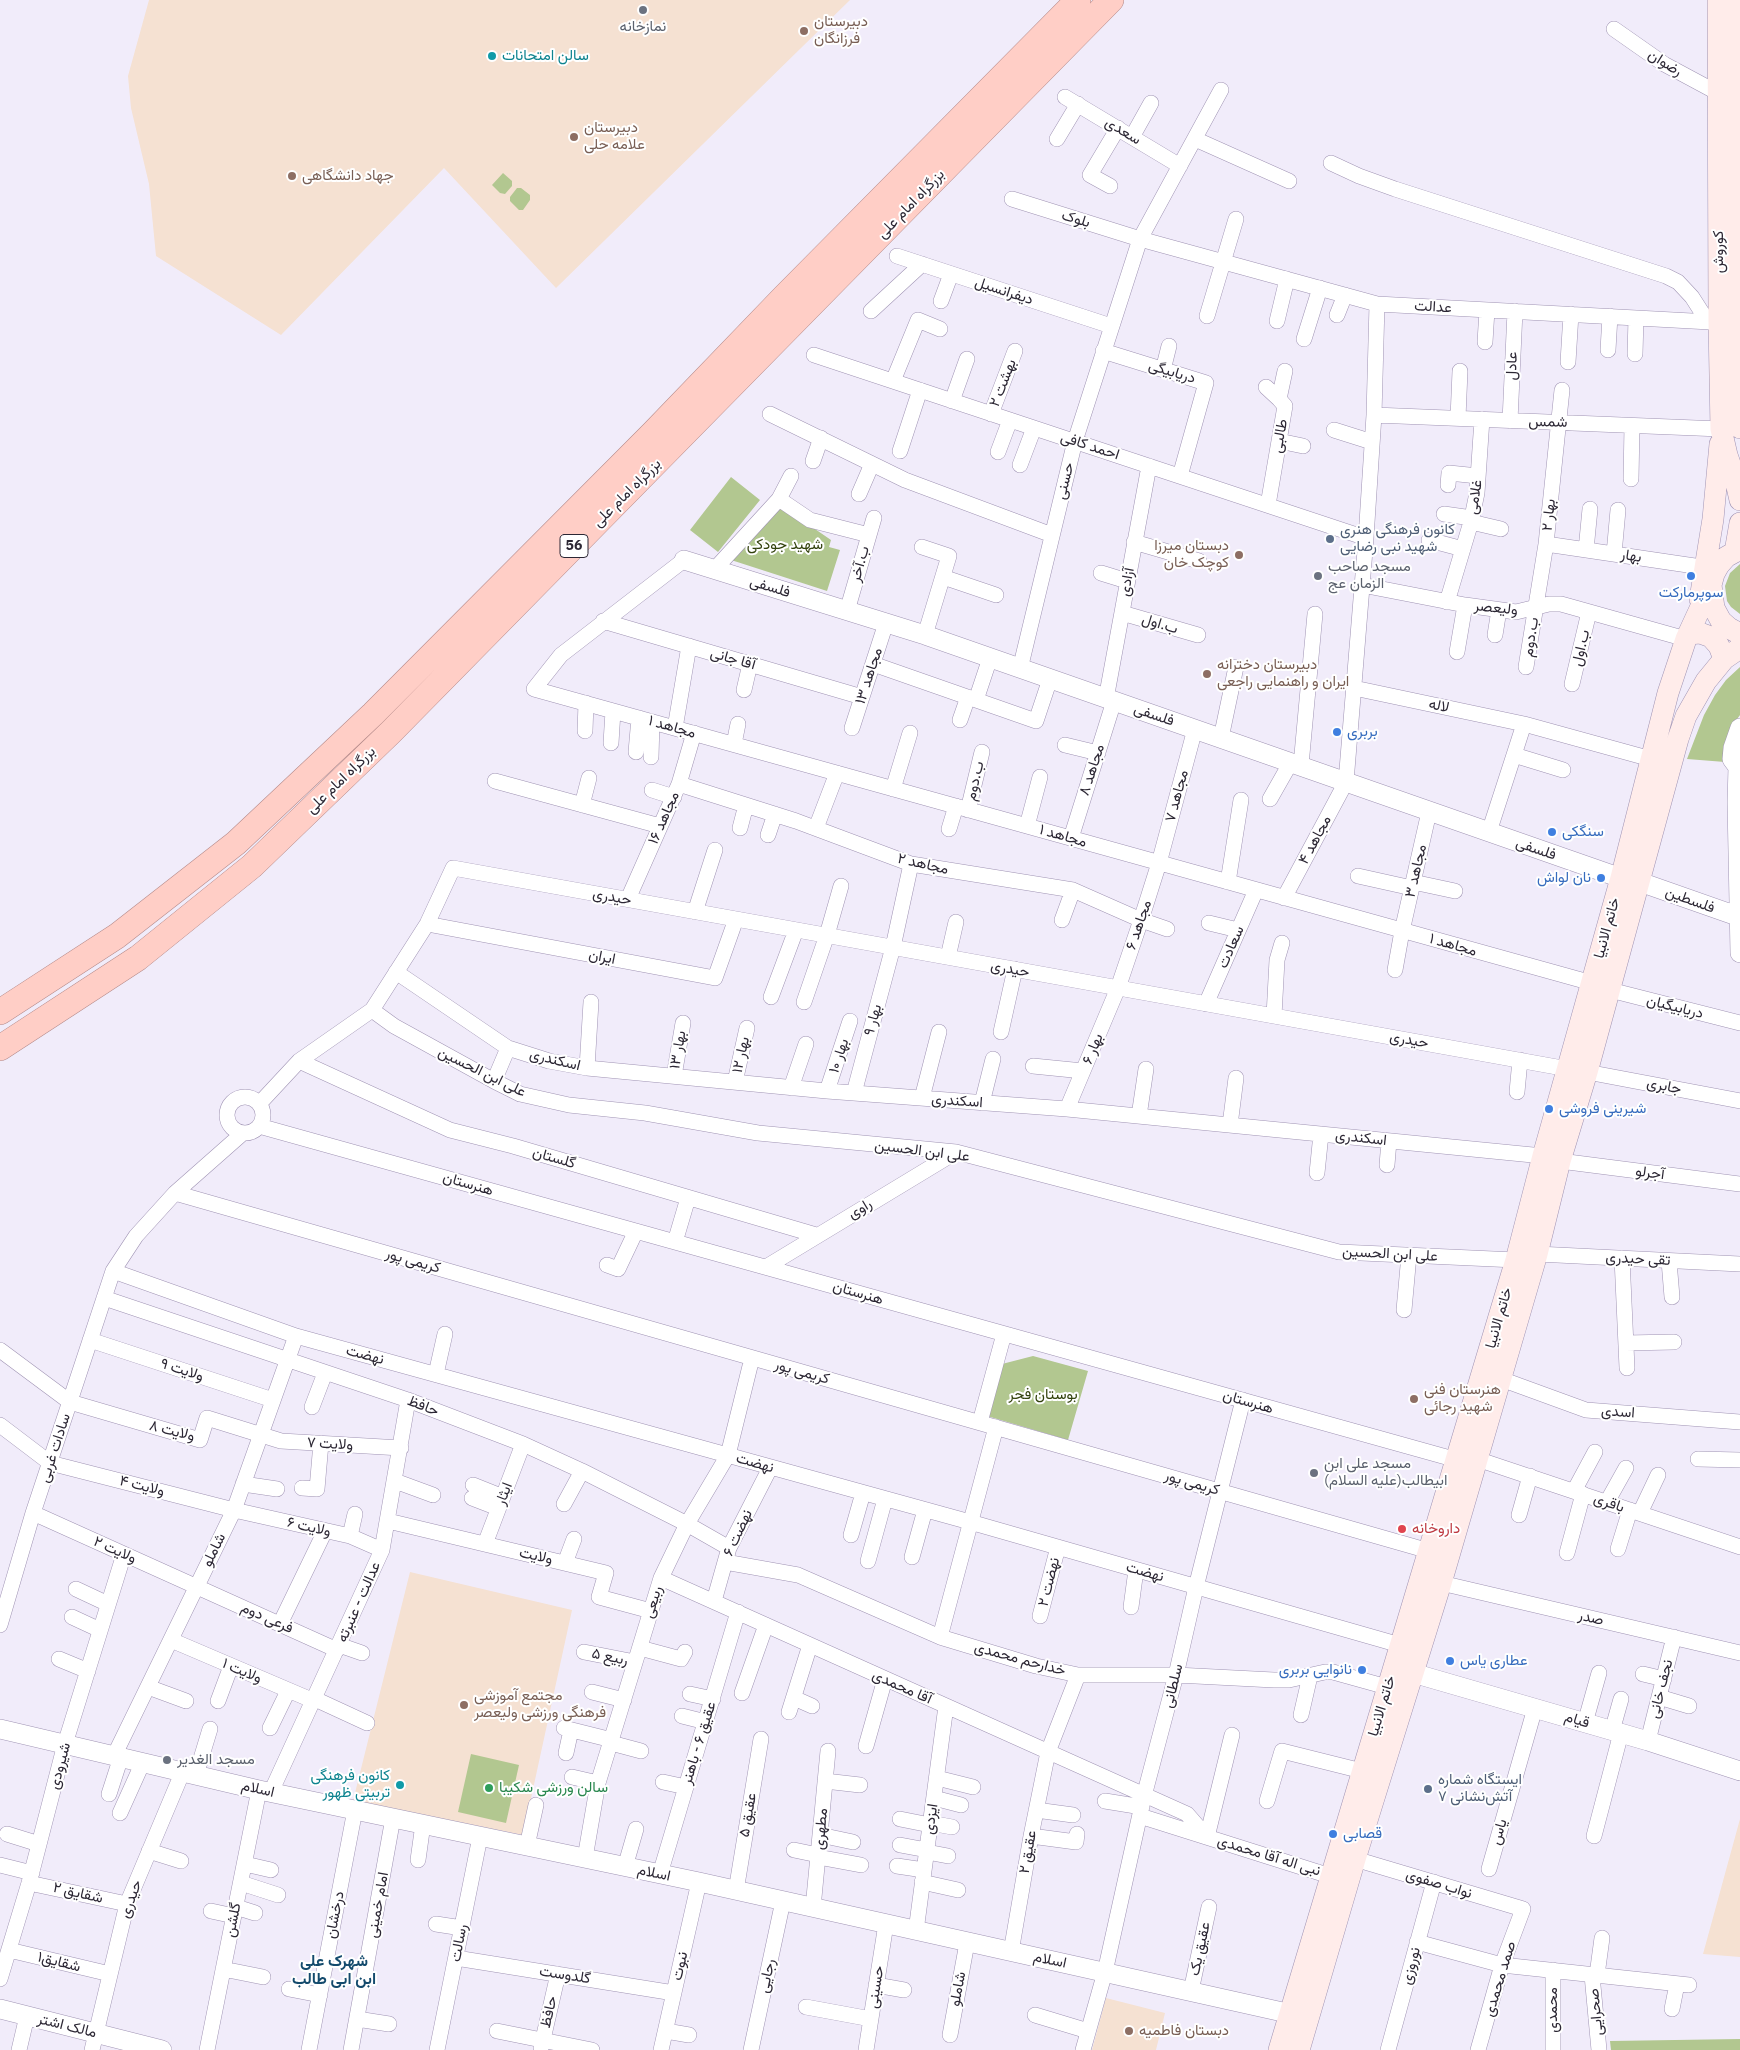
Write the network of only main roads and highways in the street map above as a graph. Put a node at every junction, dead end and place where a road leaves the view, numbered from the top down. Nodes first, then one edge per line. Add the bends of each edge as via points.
1 (1078, 0) edge
2 (1111, 0) edge
3 (1718, 0) edge
4 (1736, 0) edge
5 (1721, 322) junction
6 (1731, 429) edge
7 (1740, 500) edge
8 (1740, 523) edge
9 (1737, 550) edge
10 (1711, 574) junction
11 (1740, 634) edge
12 (1687, 637) junction
13 (1732, 654) edge
14 (1630, 880) junction
15 (0, 1012) edge
16 (0, 1048) edge
17 (1551, 1159) junction
18 (1467, 1459) junction
19 (1398, 1676) junction
20 (1299, 2015) junction
21 (1279, 2050) edge
22 (1299, 2050) edge

1 - 15 highway, بزرگراه امام علی / 56 via 653,434 315,769 236,843 118,936
2 - 16 highway, بزرگراه امام علی / 56 via 391,732 252,866 138,958
3 - 5 main road, کوروش
4 - 5 main road, کوروش
5 - 6 main road, کوروش
6 - 7 main road, کوروش via 1726,455
6 - 10 main road via 1713,519
8 - 9 main road
9 - 10 main road
10 - 11 main road via 1714,608 1721,621
10 - 12 main road, خاتم الانبیا
12 - 13 main road via 1700,633 1711,637
12 - 14 main road, خاتم الانبیا via 1668,693 1651,760
13 - 14 main road, خاتم الانبیا via 1706,681 1686,716
14 - 17 main road, خاتم الانبیا
17 - 18 main road, خاتم الانبیا via 1516,1260
17 - 18 main road, خاتم الانبیا via 1537,1254 1500,1379
18 - 19 main road, خاتم الانبیا via 1429,1550 1400,1645
18 - 19 main road, خاتم الانبیا via 1441,1583
19 - 20 main road, خاتم الانبیا via 1355,1858
19 - 20 main road, خاتم الانبیا via 1362,1771 1330,1876
20 - 21 main road, خاتم الانبیا
20 - 22 main road, خاتم الانبیا

